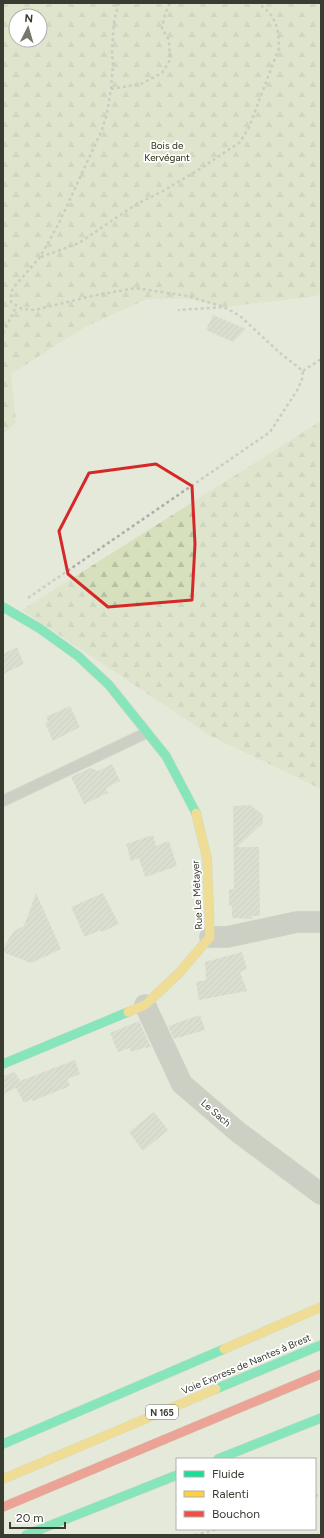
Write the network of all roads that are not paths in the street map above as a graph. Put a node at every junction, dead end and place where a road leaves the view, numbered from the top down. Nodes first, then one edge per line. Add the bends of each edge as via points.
1 (6, 609) edge
2 (146, 733) junction
3 (3, 801) edge
4 (321, 922) edge
5 (210, 937) junction
6 (145, 1005) junction
7 (3, 1064) edge
8 (321, 1194) edge
9 (321, 1307) edge
10 (321, 1345) edge
11 (321, 1374) edge
12 (321, 1418) edge
13 (3, 1444) edge
14 (221, 1458) edge
15 (176, 1475) edge
16 (3, 1479) edge
17 (3, 1507) edge
18 (26, 1535) edge

1 - 2 main road, Rue Le Métayer via 78,656 109,685
2 - 3 lane
2 - 5 main road, Rue Le Métayer via 166,756 197,815 206,858
4 - 5 street via 297,922 228,937
5 - 6 main road, Rue Le Métayer via 179,973
6 - 7 main road, Rue Le Métayer
6 - 8 street, Le Sach via 182,1084 238,1132
9 - 13 main road
10 - 16 main road, Voie Express de Nantes à Brest / N 165
11 - 17 main road, N 165
12 - 14 main road
15 - 18 main road

